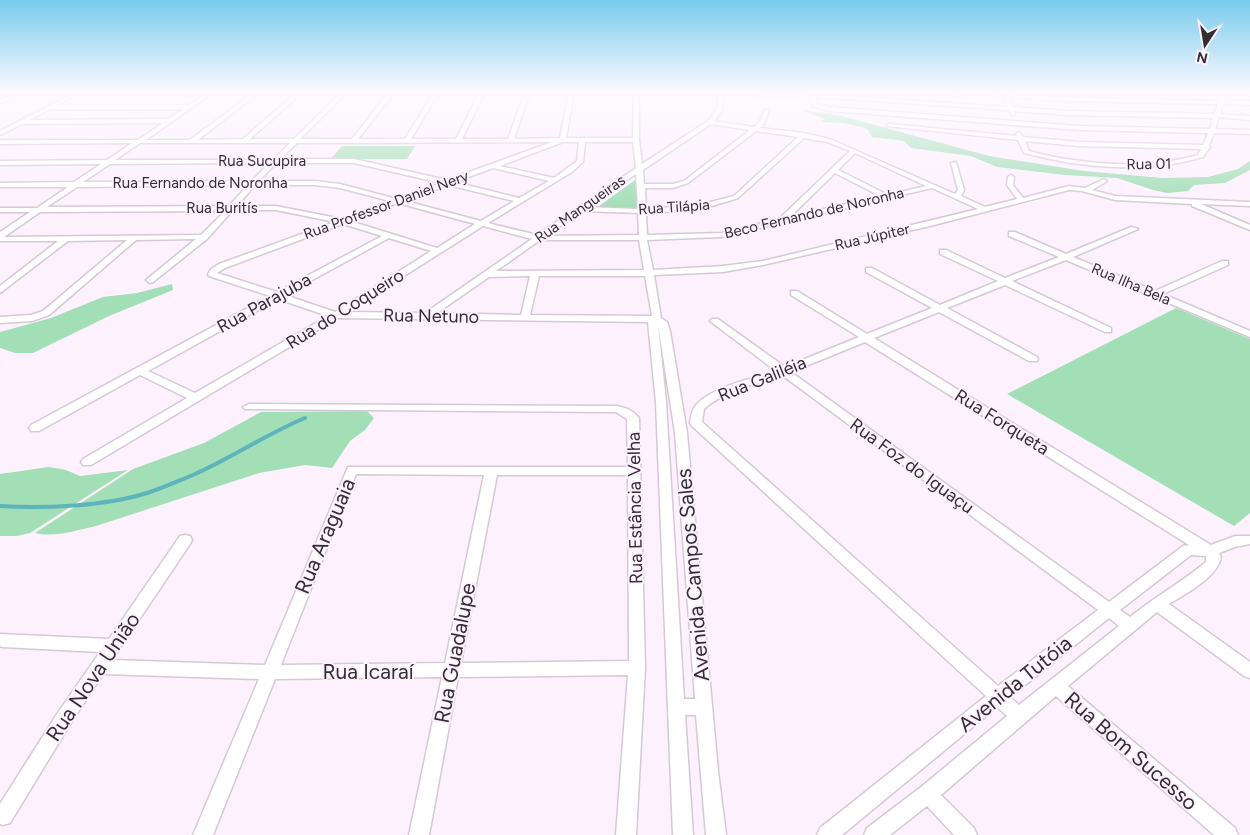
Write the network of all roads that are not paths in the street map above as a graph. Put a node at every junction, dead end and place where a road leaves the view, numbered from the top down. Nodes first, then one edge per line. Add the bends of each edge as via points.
1 (154, 131) edge
2 (206, 131) edge
3 (256, 131) edge
4 (306, 131) edge
5 (361, 131) edge
6 (412, 131) edge
7 (463, 131) edge
8 (514, 131) edge
9 (565, 131) edge
10 (636, 131) edge
11 (696, 131) edge
12 (752, 131) edge
13 (776, 131) edge
14 (939, 131) edge
15 (1017, 131) edge
16 (1173, 131) edge
17 (1212, 132) junction
18 (1250, 132) edge
19 (804, 135) junction
20 (1021, 139) junction
21 (354, 140) junction
22 (407, 140) junction
23 (458, 140) junction
24 (511, 140) junction
25 (563, 140) junction
26 (582, 140) junction
27 (636, 140) junction
28 (140, 141) junction
29 (245, 141) junction
30 (296, 141) junction
31 (0, 142) edge
32 (191, 142) junction
33 (1207, 147) junction
34 (854, 150) junction
35 (277, 161) junction
36 (106, 162) junction
37 (0, 163) edge
38 (954, 163) dead end
39 (493, 166) junction
40 (639, 169) junction
41 (834, 170) junction
42 (1012, 177) dead end
43 (554, 180) junction
44 (1104, 181) dead end
45 (448, 182) junction
46 (254, 183) junction
47 (75, 184) junction
48 (0, 185) edge
49 (641, 186) junction
50 (934, 186) junction
51 (1088, 189) junction
52 (887, 197) junction
53 (958, 197) junction
54 (398, 200) junction
55 (519, 200) junction
56 (1021, 200) junction
57 (1193, 203) junction
58 (1250, 204) edge
59 (232, 208) junction
60 (579, 209) junction
61 (983, 209) junction
62 (0, 210) edge
63 (38, 210) junction
64 (641, 210) junction
65 (343, 220) junction
66 (482, 223) junction
67 (778, 223) junction
68 (1250, 228) edge
69 (1134, 229) dead end
70 (1012, 234) dead end
71 (387, 236) junction
72 (0, 237) edge
73 (135, 237) junction
74 (204, 237) junction
75 (67, 238) junction
76 (538, 238) junction
77 (643, 238) junction
78 (438, 251) junction
79 (943, 252) dead end
80 (1067, 257) junction
81 (1225, 263) dead end
82 (869, 270) dead end
83 (650, 273) junction
84 (212, 274) joint
85 (488, 274) junction
86 (534, 274) junction
87 (150, 280) dead end
88 (1005, 280) junction
89 (0, 290) edge
90 (794, 293) dead end
91 (1156, 294) junction
92 (278, 295) junction
93 (938, 308) junction
94 (336, 316) junction
95 (426, 316) junction
96 (525, 317) junction
97 (0, 320) edge
98 (656, 320) junction
99 (716, 321) dead end
100 (1108, 330) dead end
101 (1250, 334) edge
102 (866, 337) junction
103 (1033, 359) dead end
104 (140, 371) junction
105 (782, 372) junction
106 (196, 398) junction
107 (661, 405) junction
108 (677, 405) junction
109 (248, 407) dead end
110 (34, 428) dead end
111 (87, 462) dead end
112 (634, 471) junction
113 (491, 472) junction
114 (1249, 538) edge
115 (185, 540) dead end
116 (1210, 551) junction
117 (1158, 604) junction
118 (1109, 610) junction
119 (1131, 626) junction
120 (2, 640) dead end
121 (114, 646) junction
122 (99, 667) junction
123 (637, 668) junction
124 (452, 671) junction
125 (1250, 671) edge
126 (269, 672) junction
127 (1057, 687) junction
128 (998, 697) junction
129 (676, 707) junction
130 (704, 707) junction
131 (1019, 716) junction
132 (928, 794) junction
133 (3, 816) dead end
134 (203, 835) edge
135 (419, 835) edge
136 (626, 835) edge
137 (683, 835) edge
138 (716, 835) edge
139 (827, 835) edge
140 (874, 835) edge
141 (967, 835) edge
142 (1228, 835) edge

1 - 28 street
2 - 32 street
3 - 29 street
4 - 30 street
5 - 21 street
6 - 22 street
7 - 23 street
8 - 24 street
9 - 25 street
10 - 27 street, Avenida Campos Sales
11 - 40 street, Rua Mangueiras
12 - 49 street via 686,182 673,186
13 - 19 street
14 - 20 street
15 - 20 street
16 - 17 street
17 - 18 street
17 - 33 street
19 - 34 street
19 - 64 street, Rua Tilápia via 736,197 707,206
20 - 33 street
20 - 33 street, Rua 01 via 1027,152 1073,161 1160,165 1193,160 1201,156
21 - 22 street
21 - 30 street
22 - 23 street
23 - 24 street
24 - 25 street
25 - 26 street
25 - 39 street, Rua Professor Daniel Nery
26 - 27 street
26 - 43 street, Rua do Coqueiro via 580,162
27 - 40 street, Avenida Campos Sales
28 - 31 street
28 - 32 street
28 - 36 street
29 - 30 street
29 - 32 street
30 - 35 street
34 - 41 street
34 - 50 street
35 - 36 street, Rua Sucupira
35 - 45 street, Rua Sucupira via 354,161
35 - 46 street
36 - 37 street, Rua Sucupira
36 - 47 street
38 - 53 street via 961,190
39 - 43 street
39 - 45 street, Rua Professor Daniel Nery
40 - 49 street, Avenida Campos Sales
40 - 60 street, Rua Mangueiras
41 - 52 street
41 - 67 street
42 - 56 street via 1010,185
43 - 55 street, Rua do Coqueiro
44 - 51 street
45 - 54 street, Rua Professor Daniel Nery
45 - 55 street, Rua Sucupira
46 - 47 street, Rua Fernando de Noronha
46 - 54 street, Rua Fernando de Noronha via 332,185
46 - 59 street
47 - 48 street, Rua Fernando de Noronha
47 - 63 street
49 - 64 street, Avenida Campos Sales
50 - 52 street, Beco Fernando de Noronha
50 - 53 street
51 - 56 street, Rua Júpiter via 1062,189
51 - 57 street, Rua Júpiter via 1109,198
52 - 67 street, Beco Fernando de Noronha
53 - 61 street
54 - 65 street, Rua Professor Daniel Nery
54 - 66 street, Beco Fernando de Noronha
55 - 66 street, Rua do Coqueiro
56 - 61 street, Rua Júpiter
57 - 58 street, Rua Júpiter
57 - 68 street
59 - 63 street, Rua Buritís
59 - 65 street, Rua Buritís via 287,210
59 - 74 street
60 - 64 street, Rua Tilápia
60 - 76 street, Rua Mangueiras
61 - 83 street, Rua Júpiter via 773,262 723,269
62 - 63 street, Rua Buritís
63 - 72 street
64 - 77 street, Avenida Campos Sales
65 - 71 street, Rua Buritís
65 - 84 street, Rua Professor Daniel Nery via 222,266
66 - 76 street, Beco Fernando de Noronha
66 - 78 street, Rua do Coqueiro
67 - 77 street, Beco Fernando de Noronha via 721,235
69 - 80 street, Rua Galiléia
70 - 80 street, Rua Ilha Bela
71 - 78 street, Rua Buritís
71 - 92 street, Rua Parajuba
72 - 75 street
73 - 74 street
73 - 75 street
73 - 97 street via 53,309 36,317
74 - 87 street
75 - 89 street
76 - 77 street, Beco Fernando de Noronha
76 - 85 street, Rua Mangueiras
77 - 83 street, Avenida Campos Sales
78 - 94 street, Rua do Coqueiro
79 - 88 street
80 - 88 street, Rua Galiléia
80 - 91 street, Rua Ilha Bela
81 - 91 street
82 - 93 street
83 - 86 street, Rua Júpiter
83 - 98 street, Avenida Campos Sales
84 - 92 street, Rua Netuno
85 - 86 street, Rua Júpiter
85 - 95 street, Rua Mangueiras
86 - 96 street
88 - 93 street, Rua Galiléia
88 - 100 street
90 - 102 street, Rua Forqueta
91 - 101 street, Rua Ilha Bela
92 - 94 street, Rua Netuno
92 - 104 street, Rua Parajuba
93 - 102 street, Rua Galiléia
93 - 103 street
94 - 95 street, Rua Netuno
94 - 106 street, Rua do Coqueiro
95 - 96 street, Rua Netuno
96 - 98 street, Rua Netuno
98 - 107 street, Avenida Campos Sales via 653,326
98 - 108 street, Avenida Campos Sales via 662,322 665,330
99 - 105 street, Rua Foz do Iguaçu
102 - 105 street, Rua Galiléia
102 - 116 street, Rua Forqueta
104 - 106 street
104 - 110 street, Rua Parajuba
105 - 118 street, Rua Foz do Iguaçu
105 - 128 street, Rua Galiléia via 703,404 697,412 696,423
106 - 111 street, Rua do Coqueiro
107 - 108 street
107 - 129 street, Avenida Campos Sales
108 - 130 street, Avenida Campos Sales
109 - 112 street, Rua Estância Velha via 617,409 633,418
112 - 113 street, Rua Araguaia
112 - 123 street, Rua Estância Velha
113 - 124 street, Rua Guadalupe
113 - 126 street, Rua Araguaia via 352,470
114 - 116 street, Avenida Tutóia
115 - 121 street, Rua Nova União
116 - 117 street, Avenida Tutóia via 1214,557 1213,564
116 - 118 street, Avenida Tutóia via 1188,550
117 - 119 street, Avenida Tutóia
117 - 125 street
118 - 119 street, Rua Foz do Iguaçu
118 - 128 street, Avenida Tutóia
119 - 127 street, Avenida Tutóia
120 - 121 street
121 - 122 street, Rua Nova União
122 - 126 street, Rua Icaraí
122 - 133 street, Rua Nova União
123 - 124 street, Rua Icaraí
123 - 136 street, Rua Estância Velha
124 - 126 street, Rua Icaraí
124 - 135 street, Rua Guadalupe
126 - 134 street, Rua Araguaia
127 - 131 street, Avenida Tutóia
127 - 142 street, Rua Bom Sucesso
128 - 131 street, Rua Galiléia
128 - 139 street, Avenida Tutóia
129 - 130 street
129 - 137 street, Avenida Campos Sales
130 - 138 street, Avenida Campos Sales
131 - 132 street, Avenida Tutóia
132 - 140 street, Avenida Tutóia
132 - 141 street

